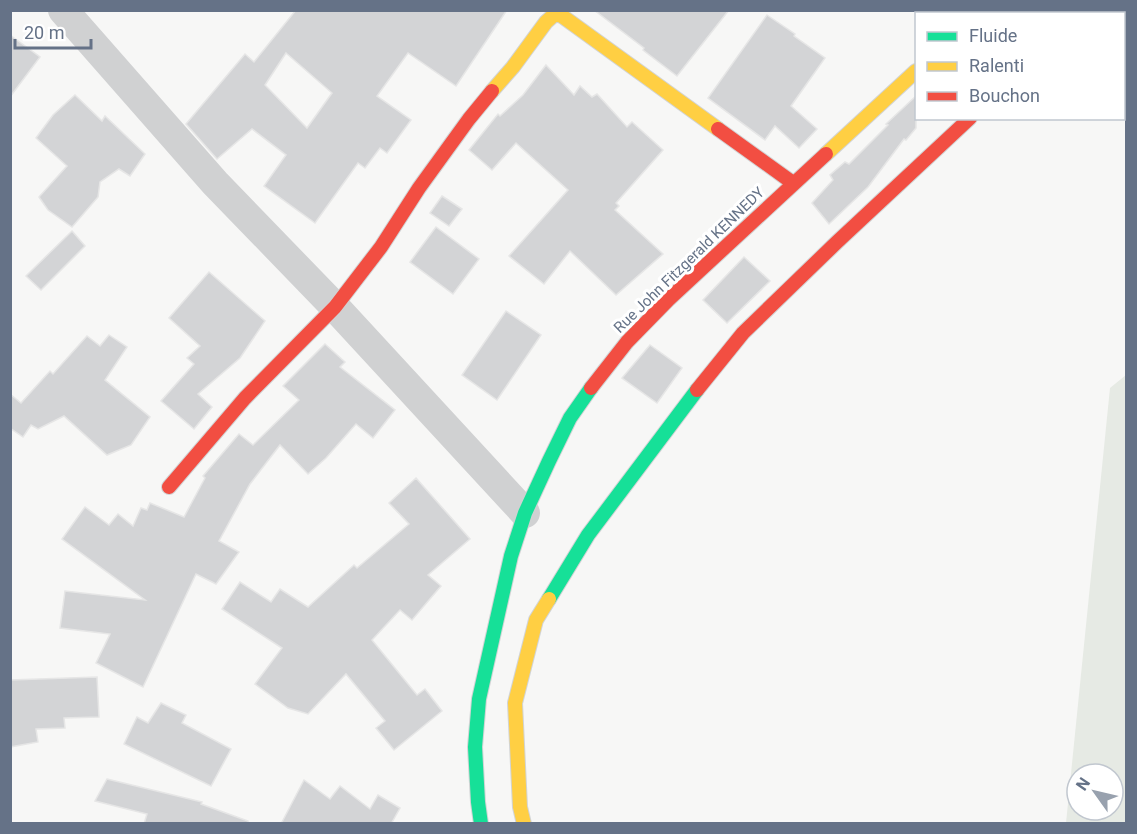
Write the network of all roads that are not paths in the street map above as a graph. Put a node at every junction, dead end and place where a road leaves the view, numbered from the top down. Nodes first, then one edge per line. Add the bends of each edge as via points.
1 (63, 10) edge
2 (915, 72) edge
3 (968, 120) edge
4 (793, 183) junction
5 (335, 307) junction
6 (169, 487) dead end
7 (525, 513) junction
8 (481, 824) edge
9 (524, 824) edge

1 - 5 street via 215,183
2 - 4 street, Rue John Fitzgerald KENNEDY
3 - 9 street via 743,333 588,535 536,620 515,703
4 - 5 street via 555,14 469,119
4 - 7 street, Rue John Fitzgerald KENNEDY via 627,342 570,418
5 - 6 street via 245,398
5 - 7 street
7 - 8 street, Rue John Fitzgerald KENNEDY via 511,556 478,699 475,747

